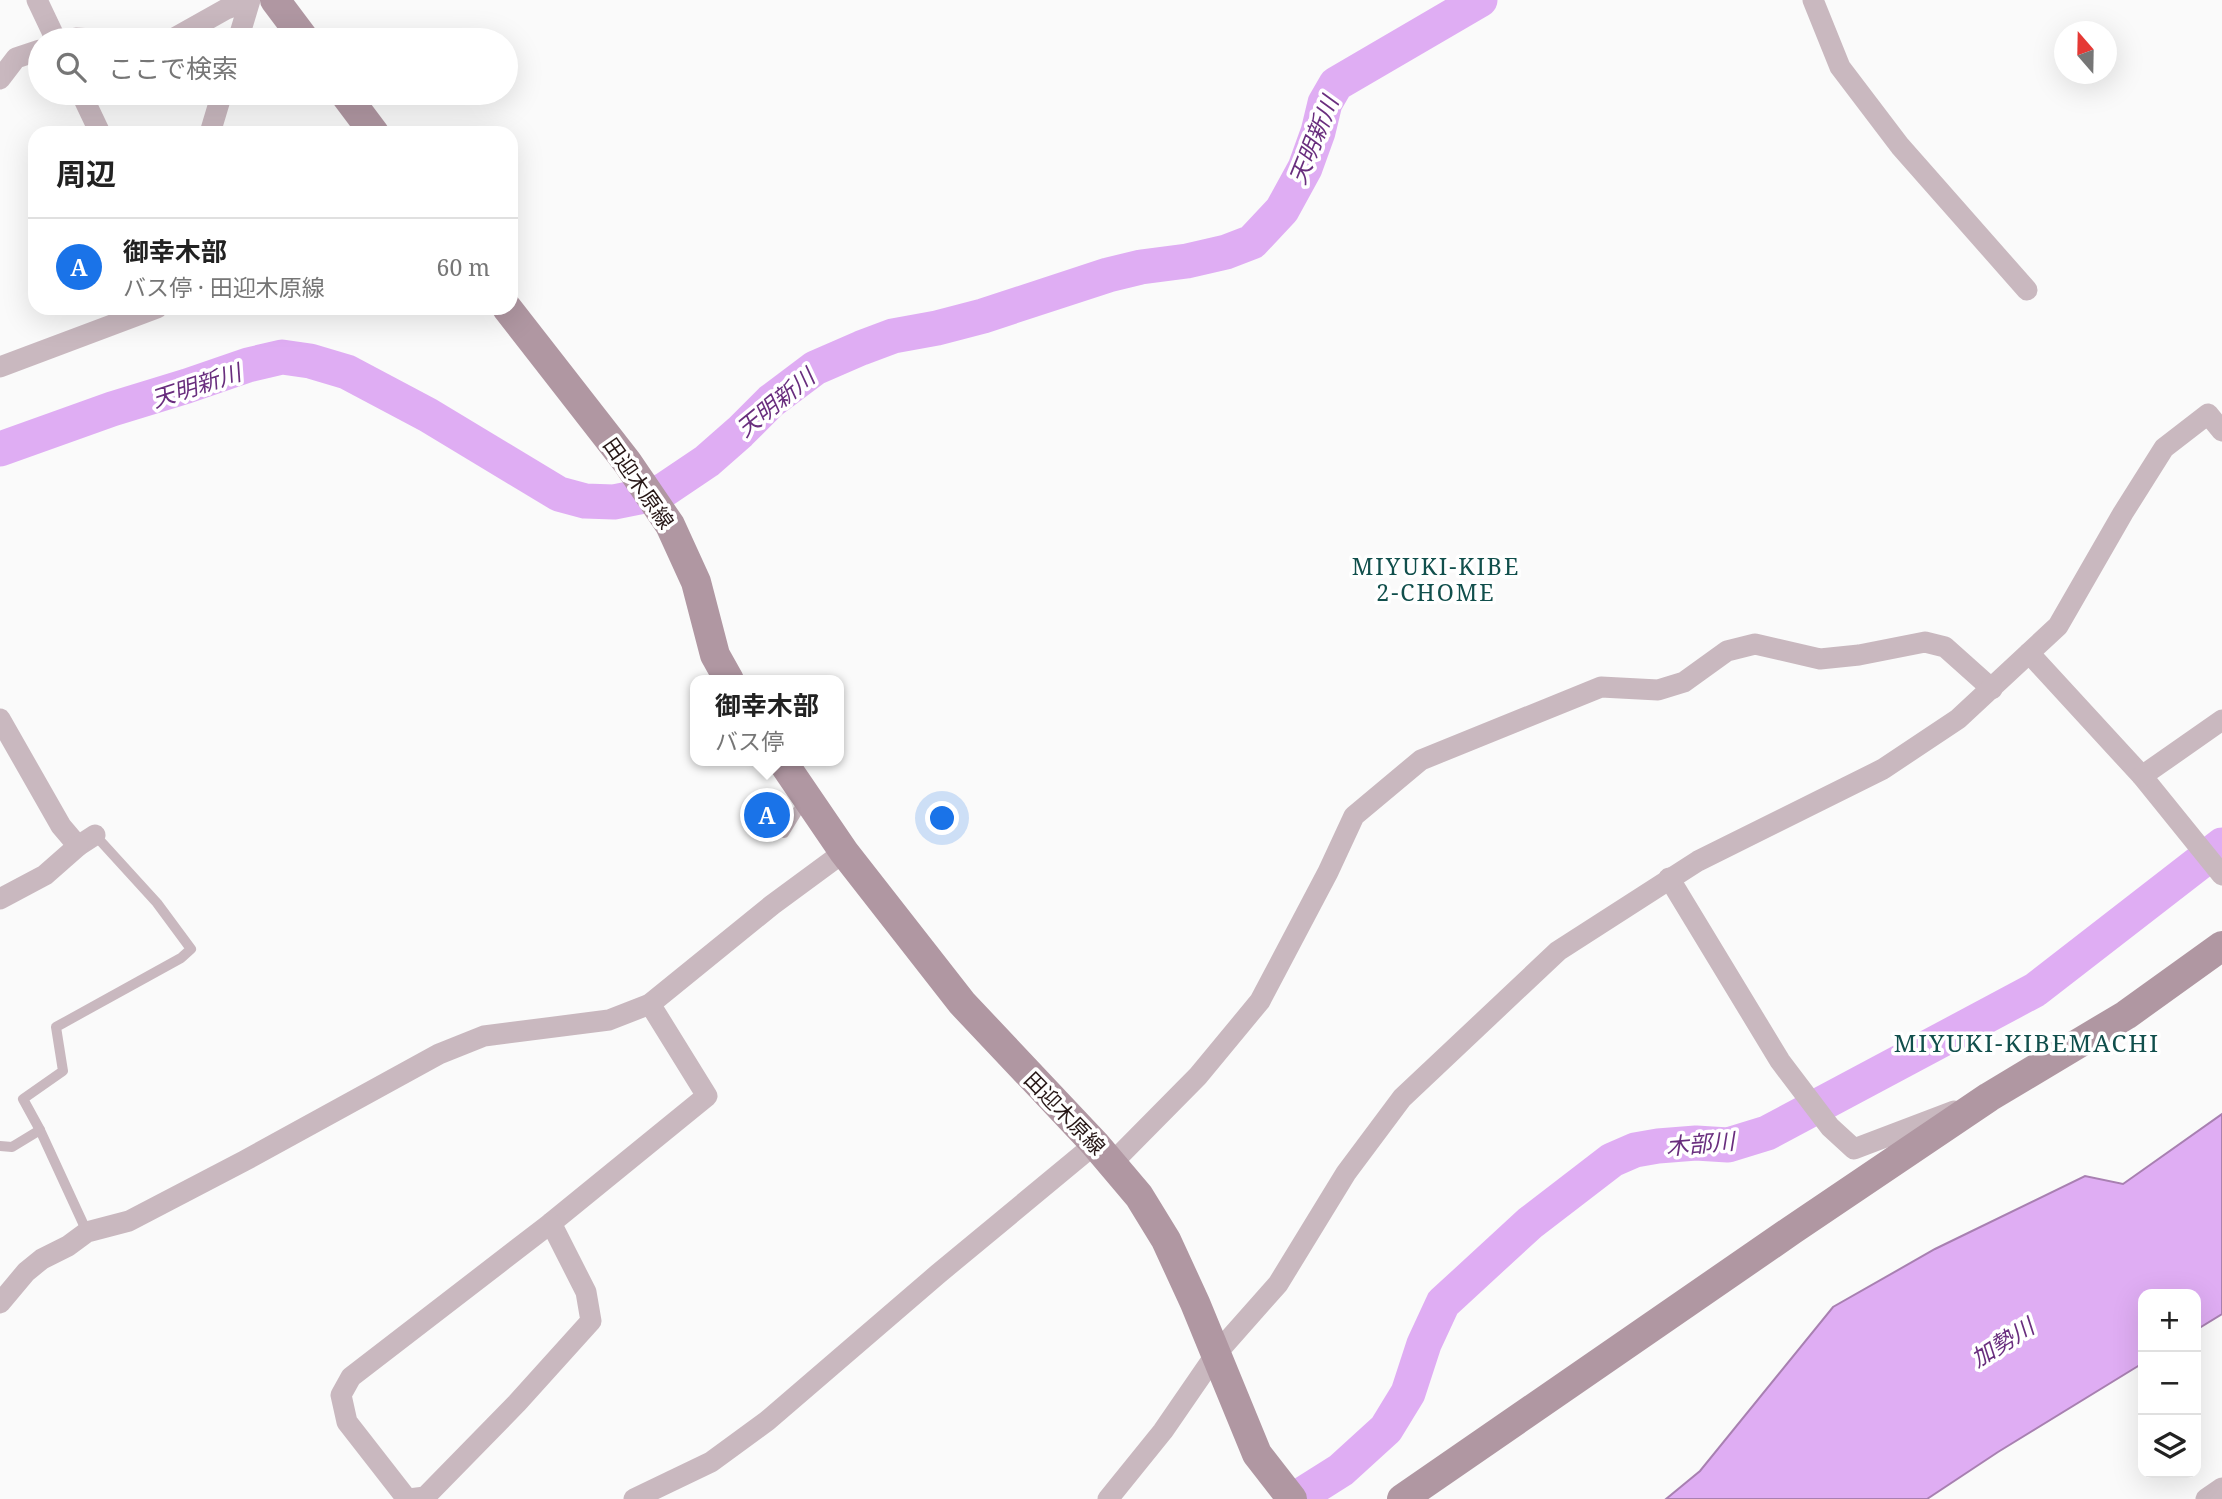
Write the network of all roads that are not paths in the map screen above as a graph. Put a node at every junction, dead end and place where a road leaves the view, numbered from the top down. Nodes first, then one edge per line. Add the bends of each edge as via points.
1 (37, 0) edge
2 (243, 0) edge
3 (250, 0) edge
4 (275, 0) edge
5 (1813, 0) edge
6 (50, 28) edge
7 (192, 28) edge
8 (242, 28) edge
9 (296, 28) edge
10 (28, 53) edge
11 (8, 58) edge
12 (0, 79) edge
13 (87, 105) edge
14 (218, 105) edge
15 (353, 105) edge
16 (97, 126) edge
17 (212, 126) edge
18 (369, 126) edge
19 (2027, 290) dead end
20 (137, 315) edge
21 (512, 315) edge
22 (0, 367) edge
23 (2222, 430) edge
24 (2029, 653) junction
25 (726, 675) edge
26 (1992, 690) junction
27 (0, 719) edge
28 (2222, 720) edge
29 (785, 766) edge
30 (2143, 776) junction
31 (806, 796) junction
32 (783, 833) dead end
33 (86, 841) junction
34 (844, 852) junction
35 (2222, 875) edge
36 (1669, 878) junction
37 (0, 899) edge
38 (2222, 946) edge
39 (650, 1004) junction
40 (1989, 1097) junction
41 (40, 1130) junction
42 (0, 1146) edge
43 (1104, 1153) junction
44 (551, 1223) junction
45 (87, 1232) junction
46 (0, 1303) edge
47 (1216, 1354) junction
48 (2222, 1488) edge
49 (408, 1499) edge
50 (634, 1499) edge
51 (1108, 1499) edge
52 (1292, 1499) edge
53 (1402, 1499) edge
54 (2206, 1499) edge

1 - 6 street
2 - 7 street
3 - 8 street
4 - 9 main road
5 - 19 street via 1840,66 1900,146
10 - 11 street
11 - 12 street
13 - 16 street
14 - 17 street
15 - 18 main road
20 - 22 street
21 - 25 main road, 田迎木原線 via 627,462 670,526 696,582 715,655
23 - 24 street via 2208,414 2164,448 2058,626
24 - 26 street
24 - 30 street
26 - 36 street via 1958,719 1883,769
26 - 43 street via 1945,647 1925,642 1820,659 1755,643 1727,651 1684,682 1658,690 1601,687 1421,760 1354,816 1260,1002 1198,1076
27 - 33 street via 61,826
28 - 30 street
29 - 31 main road, 田迎木原線
30 - 35 street
31 - 32 lane
31 - 34 main road, 田迎木原線
33 - 37 street via 45,875
33 - 41 lane via 158,903 191,948 181,958 56,1027 63,1071 23,1099
34 - 39 street
34 - 43 main road, 田迎木原線 via 962,1003
36 - 40 street via 1780,1061 1830,1127 1854,1149
36 - 47 street via 1558,951 1402,1098 1346,1173 1278,1284
38 - 40 main road via 2126,1015
39 - 44 street via 707,1096
39 - 45 street via 609,1020 484,1036 439,1054 141,1215
40 - 53 main road
41 - 42 lane via 12,1147
41 - 45 lane
43 - 47 main road, 田迎木原線 via 1139,1196 1166,1240
43 - 50 street via 938,1274 768,1421 711,1462
44 - 49 street via 586,1292 591,1321 425,1497
44 - 49 street via 351,1377 341,1395 347,1422
45 - 46 street via 26,1272
47 - 51 street
47 - 52 main road, 田迎木原線 via 1257,1454
48 - 54 street

